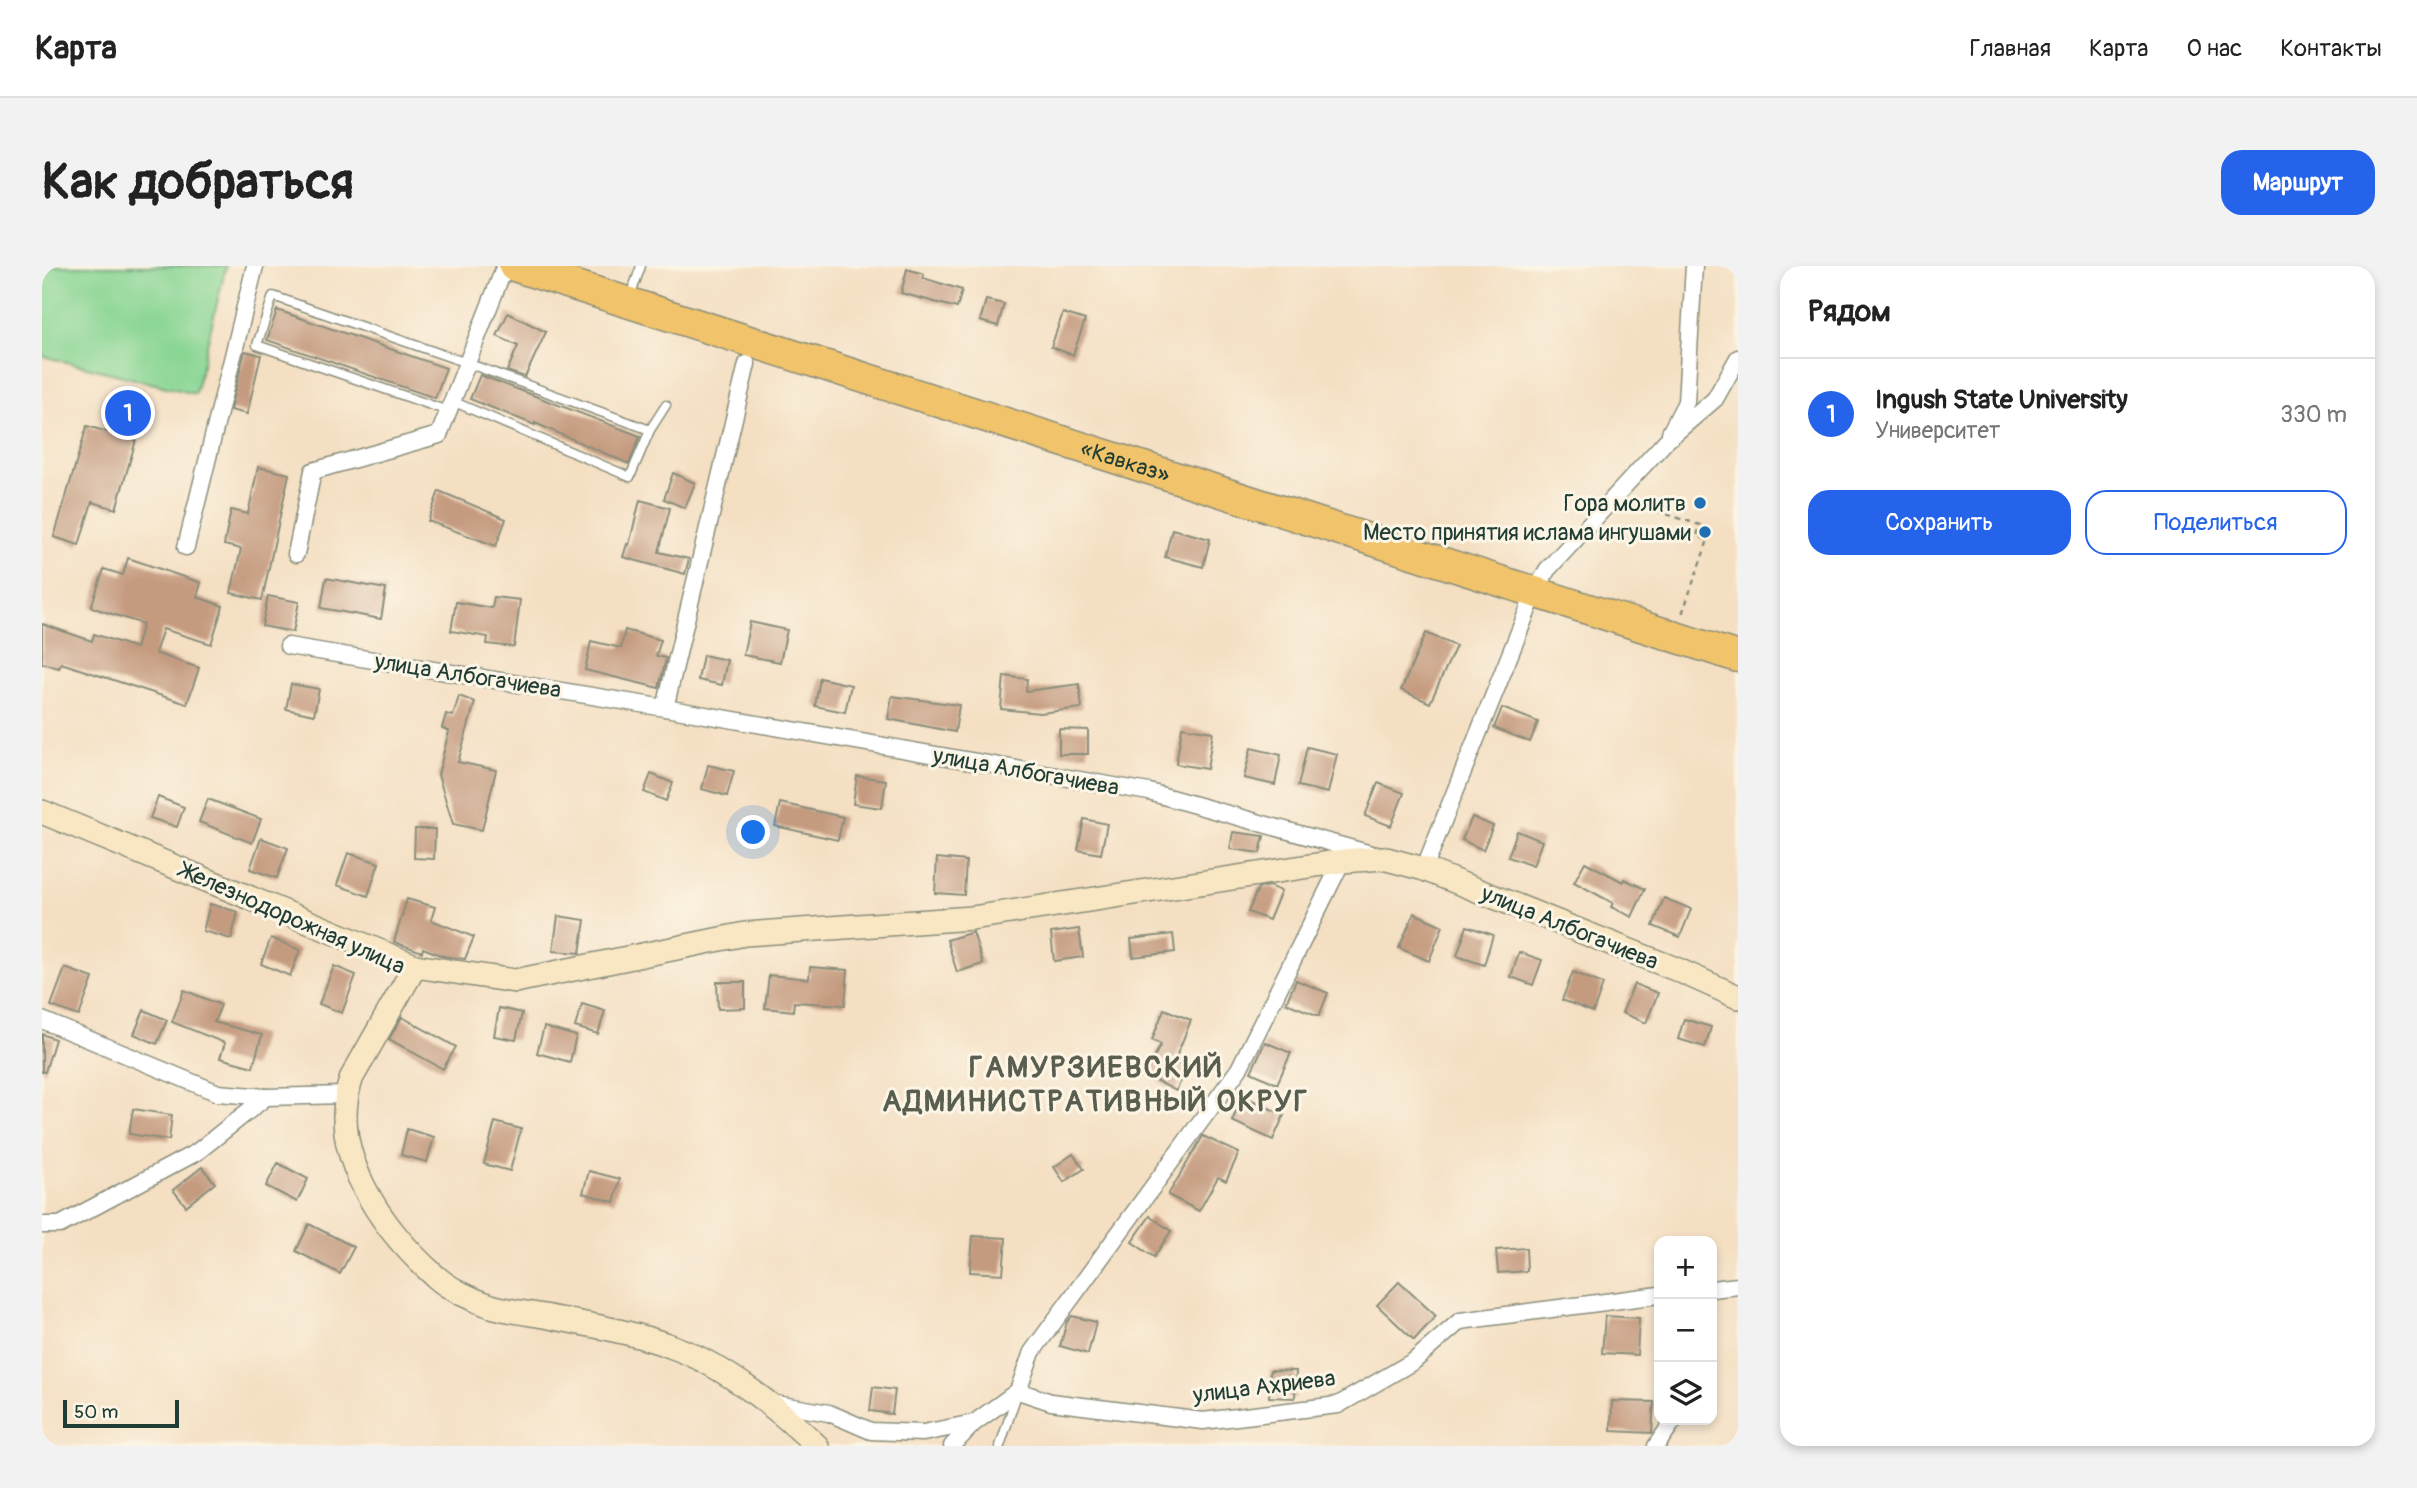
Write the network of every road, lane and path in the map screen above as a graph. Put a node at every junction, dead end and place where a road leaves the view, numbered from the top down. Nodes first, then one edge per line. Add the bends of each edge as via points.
1 (255, 266) edge
2 (505, 266) edge
3 (514, 266) edge
4 (641, 266) edge
5 (1694, 266) edge
6 (628, 303) junction
7 (1738, 358) edge
8 (467, 363) junction
9 (747, 364) dead end
10 (666, 405) dead end
11 (450, 406) junction
12 (650, 430) junction
13 (1666, 441) junction
14 (1613, 496) junction
15 (186, 547) dead end
16 (296, 554) dead end
17 (1535, 592) junction
18 (1675, 636) junction
19 (288, 646) dead end
20 (1738, 657) edge
21 (665, 708) junction
22 (42, 812) edge
23 (1383, 858) junction
24 (1342, 862) junction
25 (1424, 869) junction
26 (415, 965) junction
27 (1738, 997) edge
28 (42, 1020) edge
29 (345, 1095) junction
30 (266, 1097) junction
31 (42, 1225) edge
32 (1738, 1286) edge
33 (1717, 1288) edge
34 (1654, 1296) edge
35 (1018, 1391) junction
36 (767, 1403) junction
37 (974, 1423) junction
38 (1671, 1425) edge
39 (817, 1446) edge
40 (952, 1446) edge
41 (1000, 1446) edge
42 (1656, 1446) edge

1 - 15 street
2 - 8 street
3 - 6 highway, «Кавказ»
4 - 6 lane
5 - 13 street via 1686,402
6 - 17 highway, «Кавказ»
7 - 13 street via 1715,399
8 - 11 street
8 - 11 lane via 273,296 257,345
8 - 12 lane
9 - 21 street
10 - 12 lane
11 - 12 lane via 630,477
11 - 16 street via 439,435 313,471
13 - 14 street
14 - 17 street via 1547,570
14 - 18 path via 1700,525 1697,536 1708,540
17 - 18 highway, «Кавказ»
17 - 25 street
18 - 20 highway, «Кавказ»
19 - 21 street, улица Албогачиева
21 - 23 street, улица Албогачиева via 1149,792
22 - 26 street, Железнодорожная улица
23 - 24 street
23 - 25 street, улица Албогачиева
24 - 26 street via 972,918 745,934 515,981
24 - 35 street via 1239,1069 1032,1352
25 - 27 street, улица Албогачиева
26 - 29 street, Железнодорожная улица
28 - 30 street via 218,1093
29 - 30 street
29 - 36 street, Железнодорожная улица via 348,1145 362,1186 395,1234 436,1278 492,1306 615,1329 680,1349
30 - 31 street via 197,1152 60,1225
32 - 33 street
34 - 35 street, улица Ахриева via 1460,1321 1414,1361 1338,1405 1203,1421 1051,1402
35 - 37 street
35 - 41 lane
36 - 37 street via 829,1413 871,1430 923,1433
36 - 39 street, Железнодорожная улица
37 - 40 street
38 - 42 street

